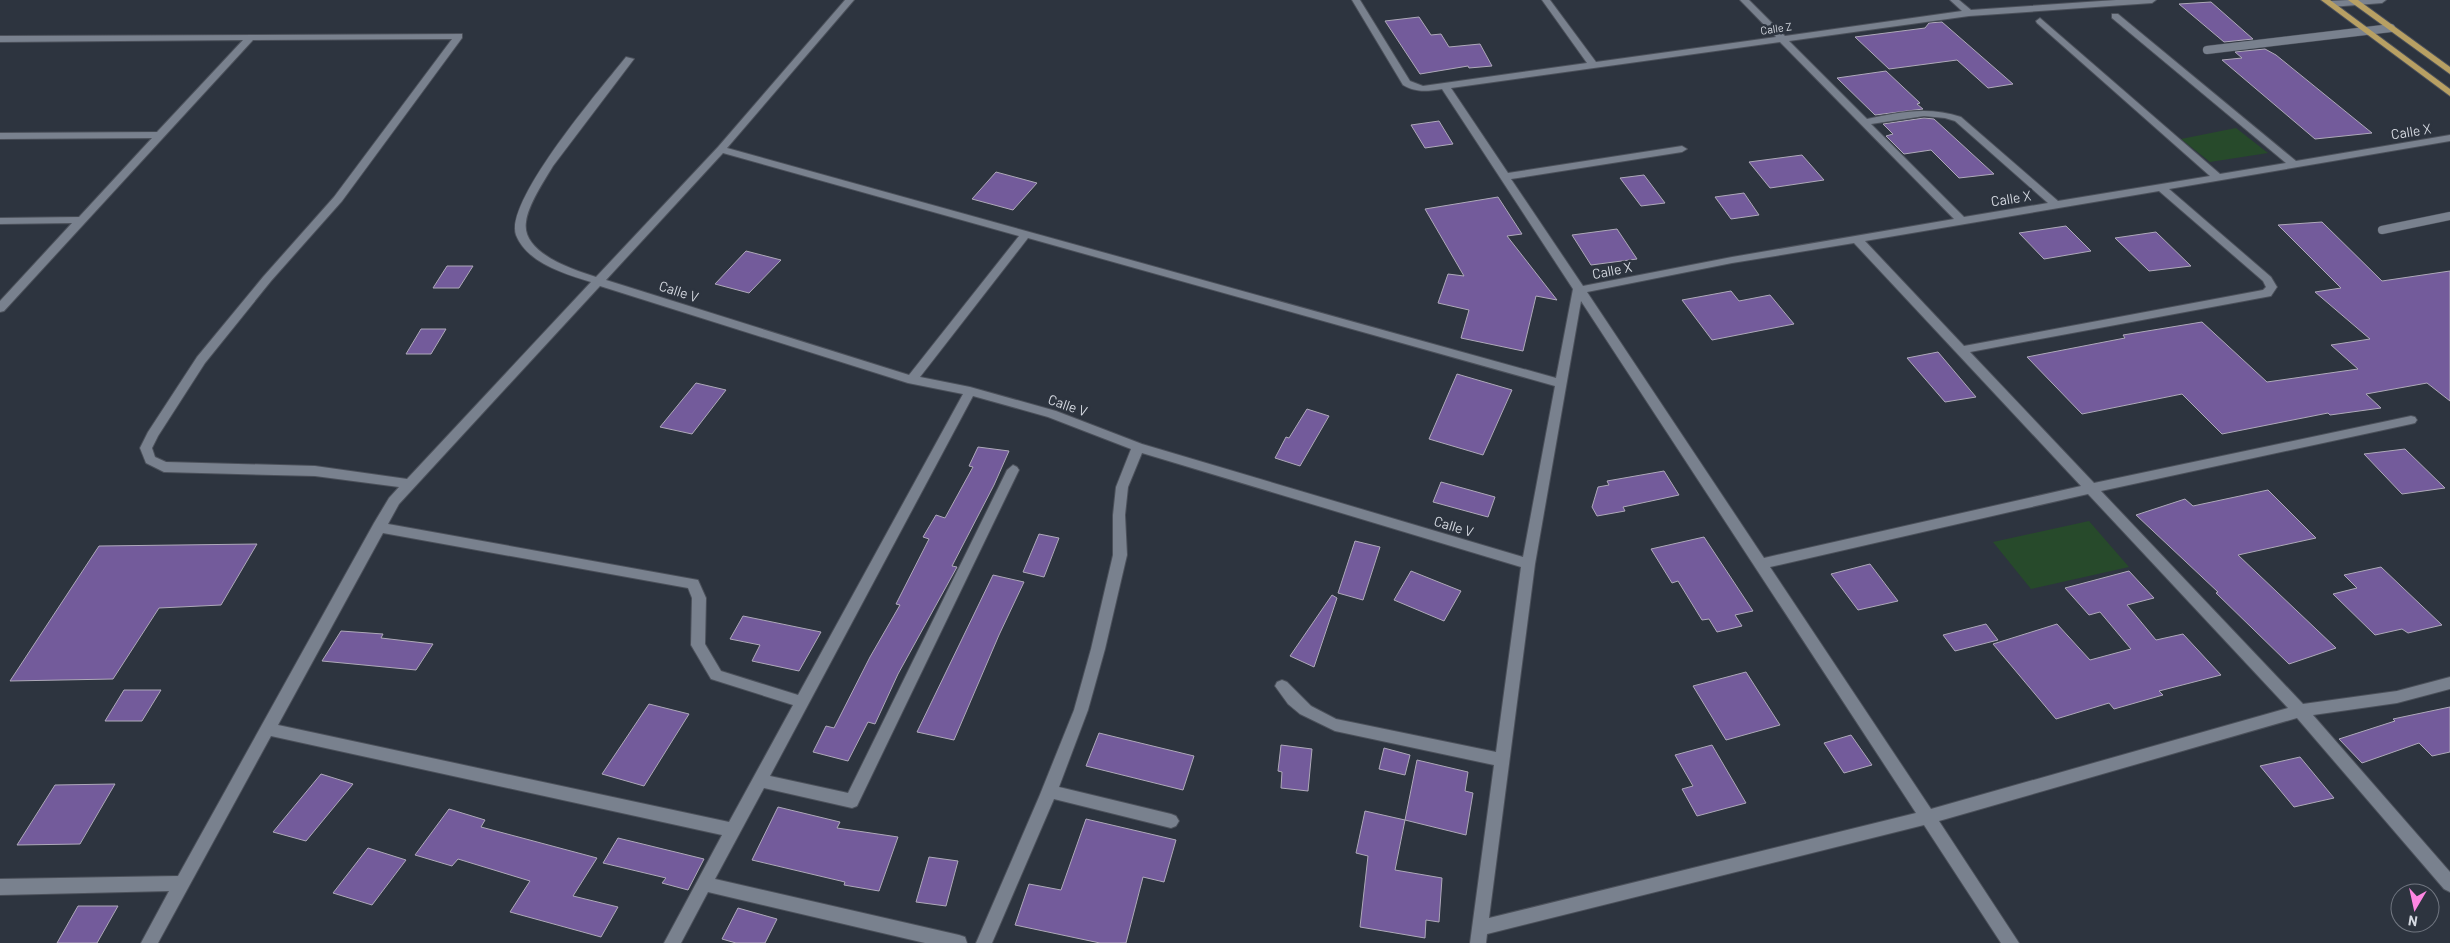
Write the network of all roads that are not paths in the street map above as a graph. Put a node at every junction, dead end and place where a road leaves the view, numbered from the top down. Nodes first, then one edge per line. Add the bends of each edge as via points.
1 (850, 0) edge
2 (1356, 0) edge
3 (1546, 0) edge
4 (1744, 0) edge
5 (1954, 0) edge
6 (2152, 0) edge
7 (2382, 0) edge
8 (2354, 1) edge
9 (2328, 2) edge
10 (1969, 13) junction
11 (2114, 16) dead end
12 (2040, 21) dead end
13 (2391, 28) junction
14 (2366, 31) junction
15 (250, 38) junction
16 (1781, 38) junction
17 (0, 40) edge
18 (2207, 50) dead end
19 (629, 59) dead end
20 (1593, 65) junction
21 (2450, 71) edge
22 (1445, 86) junction
23 (2450, 93) edge
24 (1864, 122) junction
25 (160, 135) junction
26 (0, 136) edge
27 (2450, 138) edge
28 (721, 149) junction
29 (1682, 149) dead end
30 (2293, 164) junction
31 (1504, 177) junction
32 (2217, 177) junction
33 (2161, 188) junction
34 (2056, 205) junction
35 (2450, 216) edge
36 (81, 220) junction
37 (1961, 220) junction
38 (0, 221) edge
39 (2382, 230) dead end
40 (1026, 234) junction
41 (1857, 239) junction
42 (597, 280) junction
43 (1578, 290) junction
44 (0, 308) edge
45 (1961, 350) junction
46 (912, 380) junction
47 (1561, 384) junction
48 (970, 391) junction
49 (2411, 420) dead end
50 (1138, 447) junction
51 (1013, 470) dead end
52 (409, 484) junction
53 (2089, 489) junction
54 (379, 527) junction
55 (1528, 564) junction
56 (1761, 564) junction
57 (2450, 683) edge
58 (1282, 686) dead end
59 (802, 702) junction
60 (2300, 711) junction
61 (267, 729) junction
62 (1503, 760) junction
63 (759, 780) junction
64 (1049, 791) junction
65 (1928, 818) junction
66 (1171, 821) dead end
67 (732, 830) junction
68 (182, 883) junction
69 (704, 884) junction
70 (2450, 884) edge
71 (0, 887) edge
72 (1480, 936) edge
73 (149, 943) edge
74 (672, 943) edge
75 (959, 943) edge
76 (984, 943) edge
77 (2011, 943) edge

1 - 28 street
2 - 22 street, Calle Z via 1406,82 1423,89
3 - 20 street
4 - 16 street
5 - 10 street
6 - 10 street, Calle Z
7 - 8 street
8 - 9 street
8 - 13 main road
9 - 14 main road
10 - 16 street, Calle Z
11 - 30 street
12 - 32 street
13 - 14 lane
13 - 21 main road
14 - 18 lane
14 - 23 main road
15 - 17 street
15 - 25 street
15 - 52 street via 459,36 338,199 201,360 148,442 146,454 156,464 174,468 315,471
16 - 20 street, Calle Z
16 - 24 street
19 - 42 street, Calle V via 553,159 534,189 520,224 532,251 563,269
20 - 22 street, Calle Z
22 - 31 street
24 - 34 street via 1915,113 1946,114 1958,119
24 - 37 street
25 - 26 street
25 - 36 street
27 - 30 street, Calle X
28 - 40 street
28 - 42 street
29 - 31 street
30 - 32 street, Calle X
31 - 43 street
32 - 33 street, Calle X
33 - 34 street, Calle X
33 - 45 street via 2267,279 2272,287 2267,293
34 - 37 street, Calle X
35 - 39 lane
36 - 38 street
36 - 44 street
37 - 41 street, Calle X
40 - 46 street
40 - 47 street
41 - 43 street, Calle X
41 - 45 street
42 - 46 street, Calle V
42 - 52 street
43 - 47 street
43 - 56 street
45 - 53 street
46 - 48 street, Calle V
47 - 55 street
48 - 50 street, Calle V via 1052,414
48 - 59 street
49 - 53 street
50 - 55 street, Calle V
50 - 64 street via 1122,487 1120,555 1098,649 1081,710
51 - 63 street via 852,802
52 - 54 street via 394,501
53 - 56 street
53 - 60 street
54 - 59 street via 693,584 699,598 698,645 716,675
54 - 61 street
55 - 62 street
56 - 65 street
57 - 60 street via 2397,697
58 - 62 street via 1292,701 1318,719 1335,725
59 - 63 street
60 - 65 street
60 - 70 street
61 - 67 street
61 - 68 street
62 - 72 street
63 - 67 street
64 - 66 street
64 - 76 street
65 - 72 street
65 - 77 street
67 - 69 street
68 - 71 street
68 - 73 street
69 - 74 street
69 - 75 street

